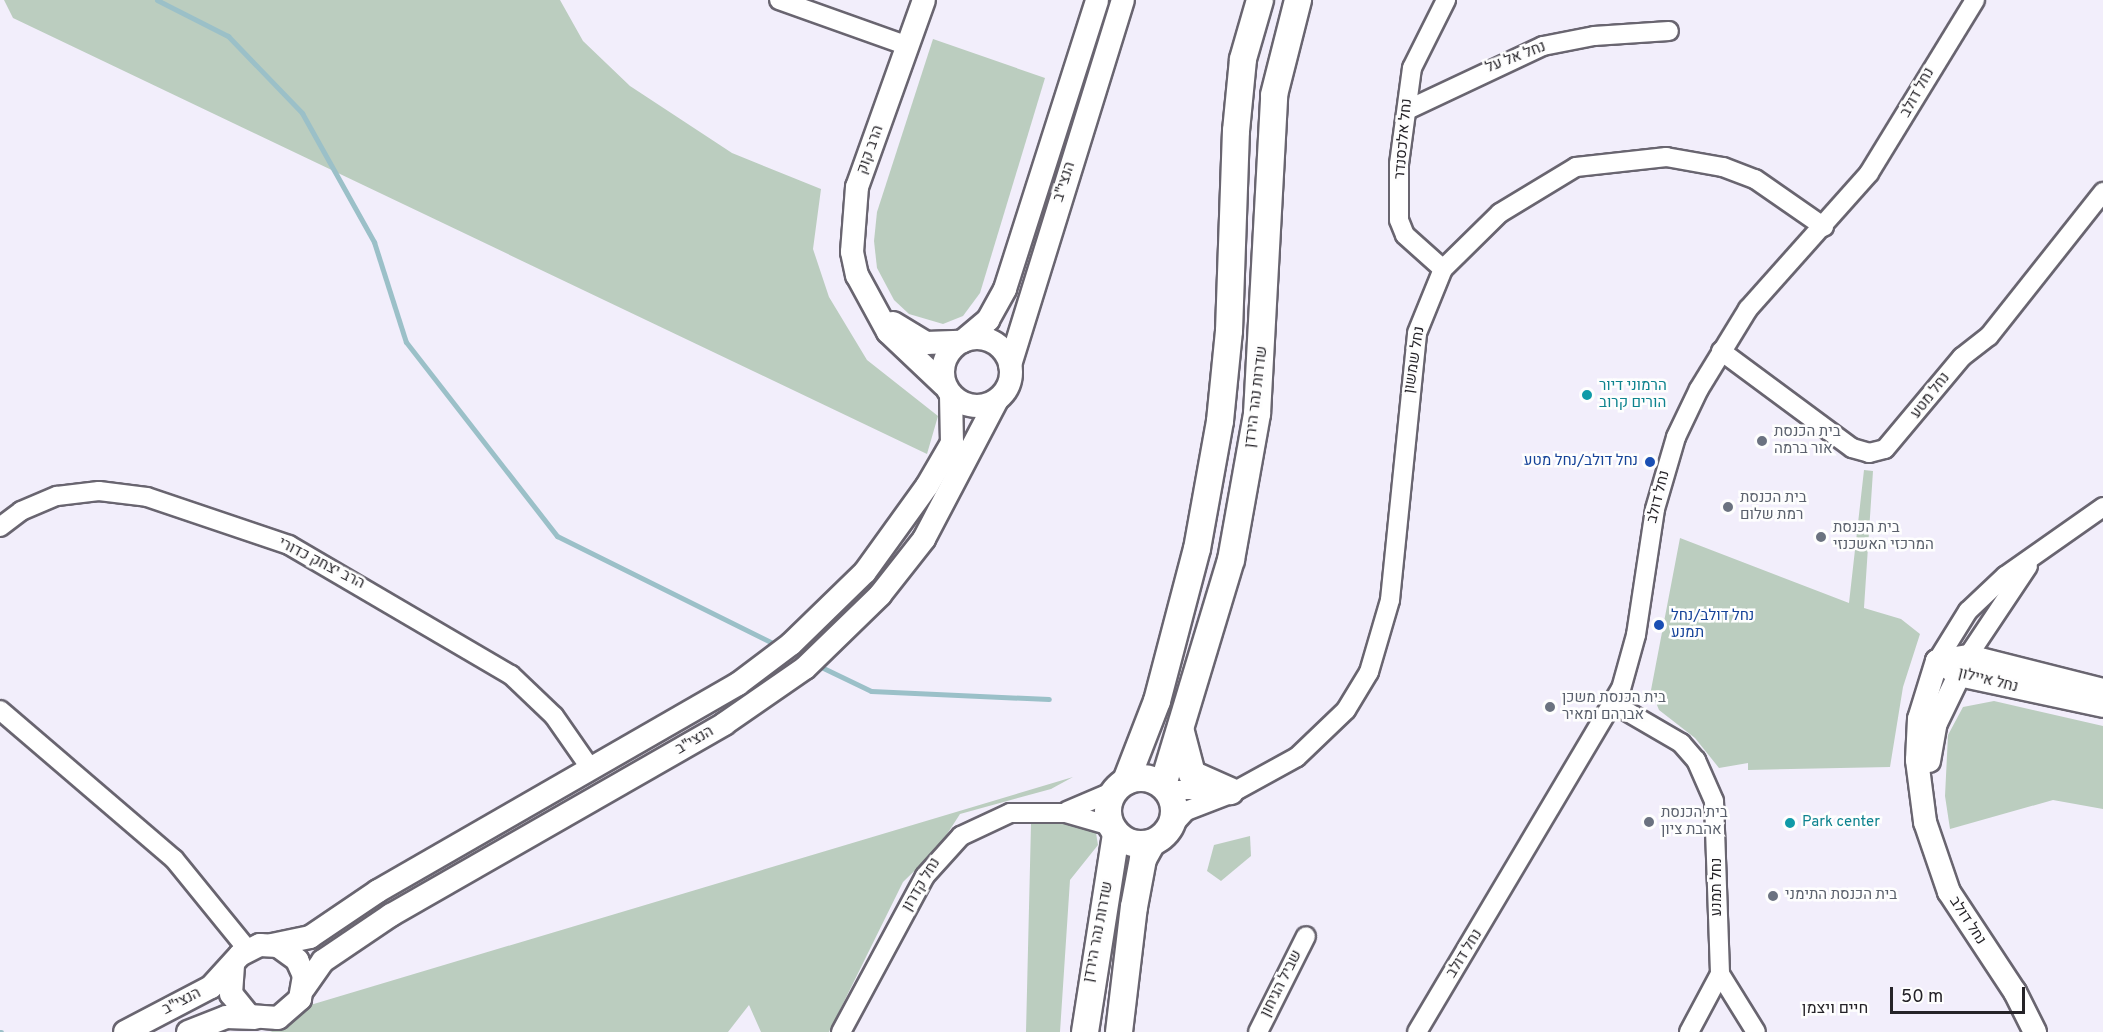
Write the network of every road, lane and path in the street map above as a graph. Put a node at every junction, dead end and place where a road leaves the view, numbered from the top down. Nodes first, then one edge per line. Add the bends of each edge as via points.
1 (779, 0) edge
2 (924, 0) edge
3 (1097, 0) edge
4 (1123, 0) edge
5 (1260, 0) edge
6 (1298, 0) edge
7 (1446, 0) edge
8 (1975, 0) edge
9 (1670, 31) dead end
10 (908, 46) junction
11 (1407, 110) junction
12 (2103, 192) edge
13 (1824, 227) junction
14 (1443, 269) junction
15 (870, 302) junction
16 (961, 341) junction
17 (1720, 351) junction
18 (1010, 365) junction
19 (948, 390) junction
20 (998, 400) junction
21 (2103, 507) edge
22 (0, 527) edge
23 (2037, 555) junction
24 (1937, 661) junction
25 (1963, 666) junction
26 (2103, 690) edge
27 (1614, 704) junction
28 (2103, 706) edge
29 (0, 710) edge
30 (1181, 720) junction
31 (591, 769) junction
32 (1120, 786) junction
33 (1165, 788) junction
34 (1233, 790) junction
35 (1923, 801) junction
36 (1060, 813) junction
37 (1114, 830) junction
38 (1160, 837) junction
39 (1306, 936) dead end
40 (272, 945) junction
41 (240, 958) junction
42 (1720, 974) junction
43 (304, 988) junction
44 (1742, 1010) junction
45 (1702, 1011) junction
46 (255, 1018) junction
47 (125, 1032) edge
48 (188, 1032) edge
49 (841, 1032) edge
50 (1085, 1032) edge
51 (1119, 1032) edge
52 (1258, 1032) edge
53 (1417, 1032) edge
54 (1689, 1032) edge
55 (1756, 1032) edge
56 (2035, 1032) edge

1 - 10 street
2 - 10 street, הרב קוק
3 - 16 street, הנצי"ב via 1005,289 992,315
4 - 18 street, הנצי"ב
5 - 32 main road via 1243,59 1236,131 1229,331 1220,421 1197,549 1157,701
6 - 30 main road, שדרות נהר הירדן via 1274,95 1257,414 1231,560
7 - 11 street, נחל אלכסנדר via 1412,68
8 - 13 street, נחל דולב via 1892,141
9 - 11 street, נחל אל על via 1594,36 1543,46
10 - 15 street, הרב קוק via 857,187 851,222 857,275
11 - 14 street, נחל אלכסנדר via 1399,164 1400,220 1406,235
12 - 17 street, נחל מטע via 1989,336 1962,357 1885,449 1869,453 1852,448
13 - 14 street, נחל שמשון via 1786,196 1723,167 1666,157 1625,158 1576,167 1527,192
13 - 17 street, נחל דולב via 1748,309
14 - 34 street, נחל שמשון via 1413,353 1382,641 1346,710 1319,739 1298,758
15 - 16 street, הרב קוק via 918,340
15 - 19 street, הרב קוק via 888,332
16 - 18 street via 993,341
16 - 19 street via 944,361
17 - 27 street, נחל דולב via 1664,472 1636,635
18 - 20 street via 1010,383
19 - 20 street via 977,407
19 - 31 street, הנצי"ב via 952,442 908,516 841,598 738,684
20 - 43 street, הנצי"ב via 924,539 880,595 805,668 724,724 391,915 323,961
21 - 23 street, נחל דולב
22 - 31 street, הרב יצחק כדורי via 21,511 57,496 99,491 147,497 279,542 343,573 511,675 554,716
23 - 24 street, נחל דולב via 2004,576 1968,611
23 - 25 street, נחל דולב via 1993,612
24 - 25 street, נחל איילון
24 - 35 street, נחל דולב via 1919,719 1917,760
25 - 26 street, נחל איילון
25 - 28 street, נחל איילון
25 - 35 street, נחל דולב via 1936,723
27 - 42 street, נחל תמנע via 1681,743 1709,785 1718,834
27 - 53 street, נחל דולב
29 - 41 street via 174,859
30 - 33 main road, שדרות נהר הירדן
30 - 34 main road via 1182,754 1192,774
31 - 40 street, הנצי"ב via 378,891 310,937
32 - 33 main road via 1146,778
32 - 36 street, נחל קדרון
32 - 37 main road via 1108,811
33 - 34 street, נחל שמשון
33 - 38 main road via 1174,811
34 - 38 street, נחל שמשון via 1221,801 1186,811
35 - 56 street, נחל דולב via 1949,892 2015,992
36 - 37 street, נחל קדרון
36 - 49 street, נחל קדרון via 1010,813 983,821 941,853
37 - 38 main road via 1136,844
37 - 50 main road, שדרות נהר הירדן
38 - 51 main road, שדרות נהר הירדן via 1143,859
39 - 52 street, שביל הגיחון
40 - 41 street
40 - 43 street via 297,960
41 - 46 street via 233,999
41 - 47 street, הנצי"ב via 204,991
42 - 44 street
42 - 45 street, נחל תמנע
43 - 46 street via 284,1016
44 - 45 street via 1727,1000
44 - 55 street
45 - 54 street, נחל תמנע
46 - 48 street, הנצי"ב via 226,1017

